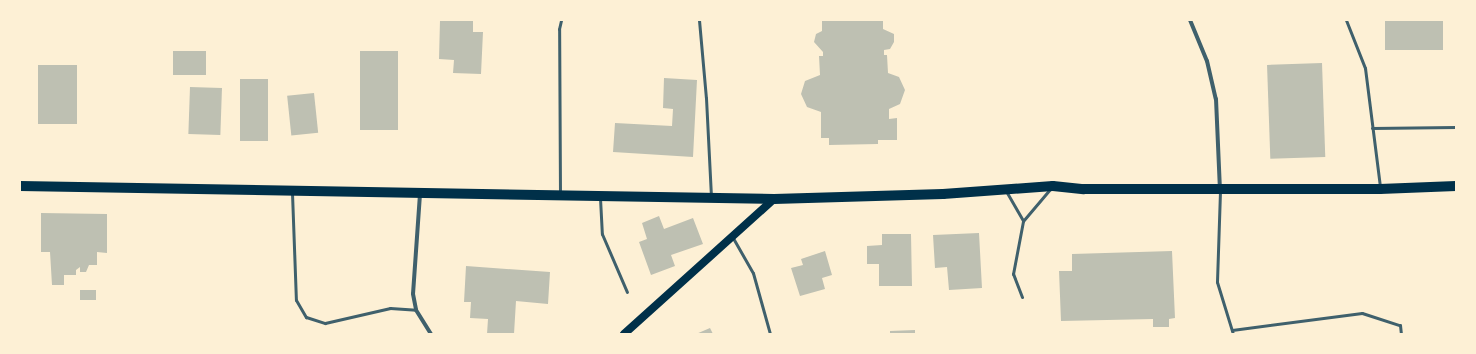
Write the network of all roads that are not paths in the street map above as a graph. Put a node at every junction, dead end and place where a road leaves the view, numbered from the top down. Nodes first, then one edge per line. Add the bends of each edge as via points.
1 (561, 20) edge
2 (698, 20) edge
3 (1190, 20) edge
4 (1346, 20) edge
5 (1456, 127) edge
6 (1372, 128) junction
7 (20, 186) edge
8 (1053, 186) junction
9 (1456, 186) edge
10 (1005, 189) junction
11 (1220, 189) junction
12 (1380, 189) junction
13 (292, 191) junction
14 (420, 192) junction
15 (560, 195) junction
16 (600, 196) junction
17 (711, 198) junction
18 (774, 199) junction
19 (1023, 221) junction
20 (732, 237) junction
21 (628, 292) dead end
22 (1022, 297) dead end
23 (416, 310) junction
24 (1232, 330) junction
25 (432, 334) edge
26 (624, 334) edge
27 (770, 334) edge
28 (1233, 334) edge
29 (1401, 334) edge

1 - 15 lane
2 - 17 lane via 706,98
3 - 11 street via 1207,61 1216,99
4 - 6 lane via 1365,68
5 - 6 lane
6 - 12 lane
7 - 13 main road
8 - 10 main road
8 - 11 main road via 1084,189
8 - 19 lane
9 - 12 main road
10 - 18 main road
10 - 19 lane
11 - 12 main road
11 - 24 lane via 1217,282
13 - 14 main road
13 - 23 lane via 296,300 306,317 325,322 390,308
14 - 15 main road
14 - 23 street via 413,294
15 - 16 main road
16 - 17 main road
16 - 21 lane via 602,234
17 - 18 main road
18 - 20 main road
19 - 22 lane via 1013,274
20 - 26 main road
20 - 27 lane via 753,273
23 - 25 street
24 - 28 lane
24 - 29 lane via 1362,313 1400,325

